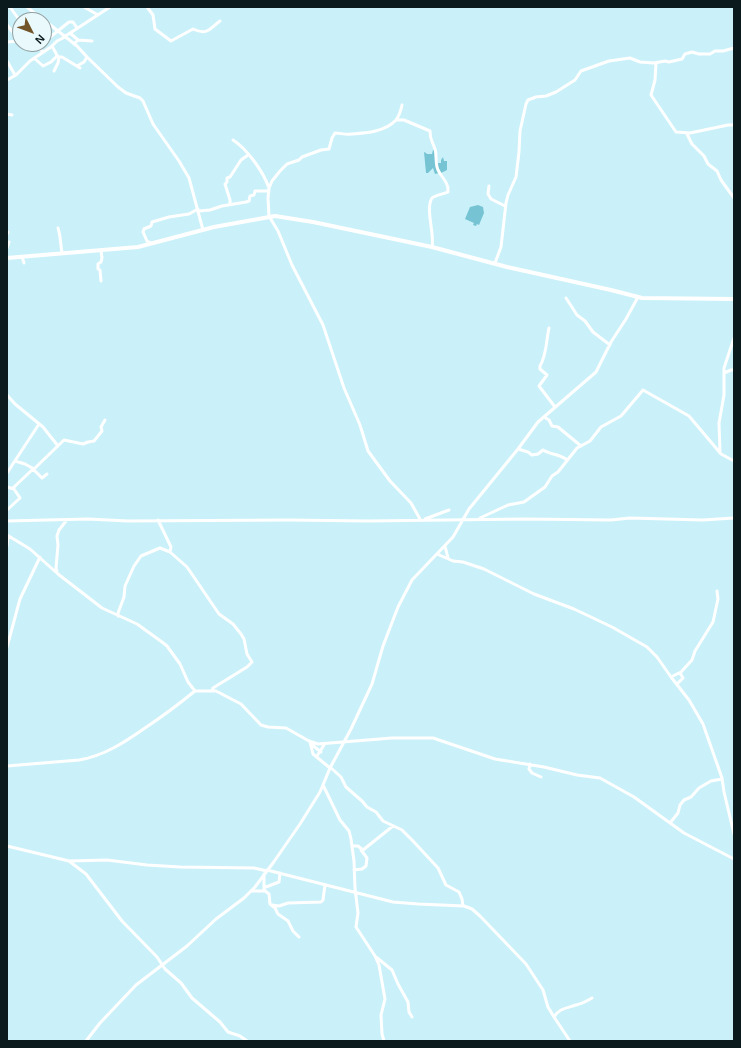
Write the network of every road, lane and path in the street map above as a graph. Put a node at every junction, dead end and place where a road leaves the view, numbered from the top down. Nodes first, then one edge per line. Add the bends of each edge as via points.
1 (84, 7) edge
2 (110, 7) edge
3 (147, 7) edge
4 (98, 15) junction
5 (220, 21) dead end
6 (52, 27) edge
7 (77, 28) junction
8 (56, 31) junction
9 (70, 33) junction
10 (52, 35) edge
11 (65, 37) junction
12 (78, 40) junction
13 (92, 41) dead end
14 (74, 44) junction
15 (52, 46) joint
16 (734, 48) edge
17 (43, 52) edge
18 (58, 56) junction
19 (34, 58) junction
20 (87, 58) junction
21 (7, 61) edge
22 (656, 63) junction
23 (54, 71) dead end
24 (15, 75) junction
25 (7, 80) edge
26 (402, 106) dead end
27 (7, 114) edge
28 (12, 115) dead end
29 (399, 115) junction
30 (396, 120) junction
31 (402, 120) junction
32 (734, 125) edge
33 (687, 134) junction
34 (233, 140) dead end
35 (248, 155) junction
36 (489, 186) dead end
37 (269, 189) junction
38 (734, 198) edge
39 (230, 204) junction
40 (504, 205) junction
41 (198, 210) junction
42 (269, 216) junction
43 (58, 228) dead end
44 (204, 230) junction
45 (9, 242) dead end
46 (153, 243) junction
47 (432, 247) junction
48 (7, 248) edge
49 (101, 251) junction
50 (65, 252) junction
51 (22, 257) junction
52 (7, 258) edge
53 (24, 263) dead end
54 (495, 263) junction
55 (101, 281) dead end
56 (566, 298) dead end
57 (638, 298) junction
58 (734, 299) edge
59 (549, 328) dead end
60 (734, 338) edge
61 (610, 345) junction
62 (734, 370) edge
63 (724, 373) junction
64 (7, 395) edge
65 (555, 407) junction
66 (544, 417) junction
67 (105, 420) dead end
68 (39, 424) junction
69 (576, 443) junction
70 (58, 446) junction
71 (581, 446) junction
72 (577, 448) junction
73 (518, 449) junction
74 (720, 452) junction
75 (567, 460) junction
76 (15, 461) junction
77 (734, 461) edge
78 (33, 470) junction
79 (7, 473) edge
80 (47, 474) dead end
81 (7, 487) edge
82 (13, 488) junction
83 (7, 510) edge
84 (448, 510) dead end
85 (734, 518) edge
86 (422, 519) junction
87 (464, 519) junction
88 (478, 519) junction
89 (7, 520) edge
90 (158, 520) junction
91 (66, 521) junction
92 (8, 536) edge
93 (7, 546) edge
94 (445, 546) junction
95 (170, 552) junction
96 (437, 554) junction
97 (40, 557) junction
98 (448, 558) junction
99 (58, 574) junction
100 (717, 591) dead end
101 (118, 616) junction
102 (7, 647) edge
103 (680, 673) junction
104 (671, 677) junction
105 (677, 684) junction
106 (195, 691) junction
107 (212, 691) junction
108 (344, 742) junction
109 (311, 743) junction
110 (324, 745) junction
111 (320, 752) junction
112 (317, 756) junction
113 (530, 764) junction
114 (7, 766) edge
115 (330, 767) junction
116 (540, 777) dead end
117 (722, 779) junction
118 (323, 784) junction
119 (670, 823) junction
120 (393, 826) junction
121 (734, 834) edge
122 (7, 846) edge
123 (352, 846) junction
124 (361, 850) junction
125 (734, 859) edge
126 (70, 861) junction
127 (354, 870) junction
128 (267, 871) junction
129 (280, 873) junction
130 (264, 874) junction
131 (325, 885) junction
132 (265, 887) junction
133 (251, 891) junction
134 (356, 893) junction
135 (271, 904) junction
136 (463, 906) junction
137 (300, 937) dead end
138 (374, 956) junction
139 (162, 965) junction
140 (592, 998) dead end
141 (412, 1017) dead end
142 (554, 1017) junction
143 (86, 1041) edge
144 (247, 1041) edge
145 (384, 1041) edge
146 (570, 1041) edge

1 - 4 street
2 - 4 street
3 - 5 street via 153,15 154,29 172,41 193,29 201,32 209,30
4 - 7 street
6 - 8 street
7 - 8 street via 70,21
7 - 9 street
8 - 10 street
8 - 11 street
9 - 11 street
9 - 12 street
11 - 14 street
11 - 15 street
12 - 13 street
12 - 14 street
14 - 20 street
15 - 18 street
16 - 22 street via 710,54 692,52 685,54 682,59
17 - 19 street
18 - 19 street via 43,66
18 - 20 street via 78,67
18 - 23 street
19 - 24 street
20 - 41 street via 118,87 143,101 153,124 189,178
21 - 24 street
22 - 33 street via 651,95 674,131
22 - 40 street via 627,58 608,61 581,71 575,80 558,91 526,101 516,177
24 - 25 street
26 - 29 street
27 - 28 street
29 - 30 street
29 - 31 street
30 - 31 street
30 - 37 street via 371,133 335,133 330,148 287,164
31 - 47 street via 430,131 437,167 449,191 432,200
32 - 33 street
33 - 38 street via 708,164 717,171
34 - 35 street
35 - 37 street via 262,172
35 - 39 street via 227,178 225,184
36 - 40 street via 488,194 491,200
37 - 39 street via 255,191 249,201
37 - 42 street
39 - 41 street via 210,210
40 - 54 street via 501,247
41 - 44 street
41 - 46 street via 152,222 143,232 147,241
42 - 44 main road
42 - 47 main road via 287,217
42 - 86 street via 323,325 368,451
43 - 50 street via 62,252
44 - 46 main road
45 - 48 street
46 - 49 main road via 142,247
47 - 54 main road
49 - 50 main road
49 - 55 street via 102,258 98,264
50 - 51 main road
51 - 52 main road
51 - 53 street
54 - 57 main road
56 - 61 street via 576,314
57 - 58 main road
57 - 61 street
59 - 65 street via 547,348 540,366 547,375 539,386
60 - 63 street via 725,361
61 - 65 street via 596,372
62 - 63 street
63 - 74 street
64 - 68 street
65 - 66 street
66 - 69 street
66 - 73 street
67 - 70 street via 102,431 94,441 83,444 65,440
68 - 70 street
68 - 76 street
69 - 71 street
69 - 72 street
70 - 78 street
71 - 72 street
71 - 74 street via 590,441 601,427 621,416 643,390 689,416
72 - 75 street
73 - 75 street via 532,455 543,450
73 - 87 street via 469,509
74 - 77 street
75 - 88 street via 548,484 524,502 508,505
76 - 78 street
76 - 79 street
78 - 80 street via 42,478
78 - 82 street
81 - 82 street
82 - 83 street via 20,498
84 - 86 street
85 - 88 street
86 - 87 street
86 - 90 street
87 - 88 street
87 - 94 street
89 - 91 street
90 - 91 street
90 - 95 street via 171,547
91 - 99 street via 57,536
92 - 93 street
92 - 97 street
94 - 96 street
94 - 98 street
95 - 101 street via 160,548 139,558 125,586
95 - 107 street via 187,566 219,614 243,637 252,662
96 - 98 street
96 - 108 street via 413,578 402,598 383,646 372,684
97 - 99 street
97 - 102 street via 20,599
98 - 104 street via 484,569 527,591 619,630 647,646
99 - 101 street via 102,608
100 - 103 street via 718,599 713,622 692,660
101 - 106 street via 143,628 167,646
103 - 104 street
103 - 105 street via 683,678
104 - 105 street
105 - 117 street via 703,724
106 - 107 street
106 - 114 street via 134,736 105,752 79,760
107 - 109 street via 241,704 261,725 286,728
108 - 110 street
108 - 113 street via 434,738 491,758
108 - 115 street
109 - 110 street
109 - 111 street
109 - 112 street via 313,753
110 - 111 street
111 - 112 street
112 - 115 street
113 - 116 street via 531,773
113 - 119 street via 600,778 634,797
115 - 118 street
115 - 120 street via 367,807
117 - 119 street via 711,781 684,800
117 - 121 street
118 - 123 street via 340,820 349,831
118 - 128 street via 300,824
119 - 125 street
120 - 124 street
120 - 136 street via 402,830 436,866 446,885 459,892
122 - 126 street
123 - 124 street via 358,846
123 - 127 street
124 - 127 street via 367,859 366,866
126 - 128 street via 107,860 180,867 248,867
126 - 139 street via 86,874 122,921
127 - 134 street
128 - 129 street
128 - 130 street
129 - 131 street
129 - 132 street via 279,882
130 - 132 street
130 - 133 street
131 - 134 street
131 - 135 street via 321,902 288,903 279,906
132 - 133 street
132 - 135 street
133 - 139 street
134 - 136 street via 397,902
134 - 138 street via 356,928
135 - 137 street
136 - 142 street via 480,916 526,964 543,990
138 - 141 street via 392,970 408,1002
138 - 145 street via 379,967 385,999 381,1015
139 - 143 street via 129,992
139 - 144 street via 228,1032
140 - 142 street via 564,1008
142 - 146 street

